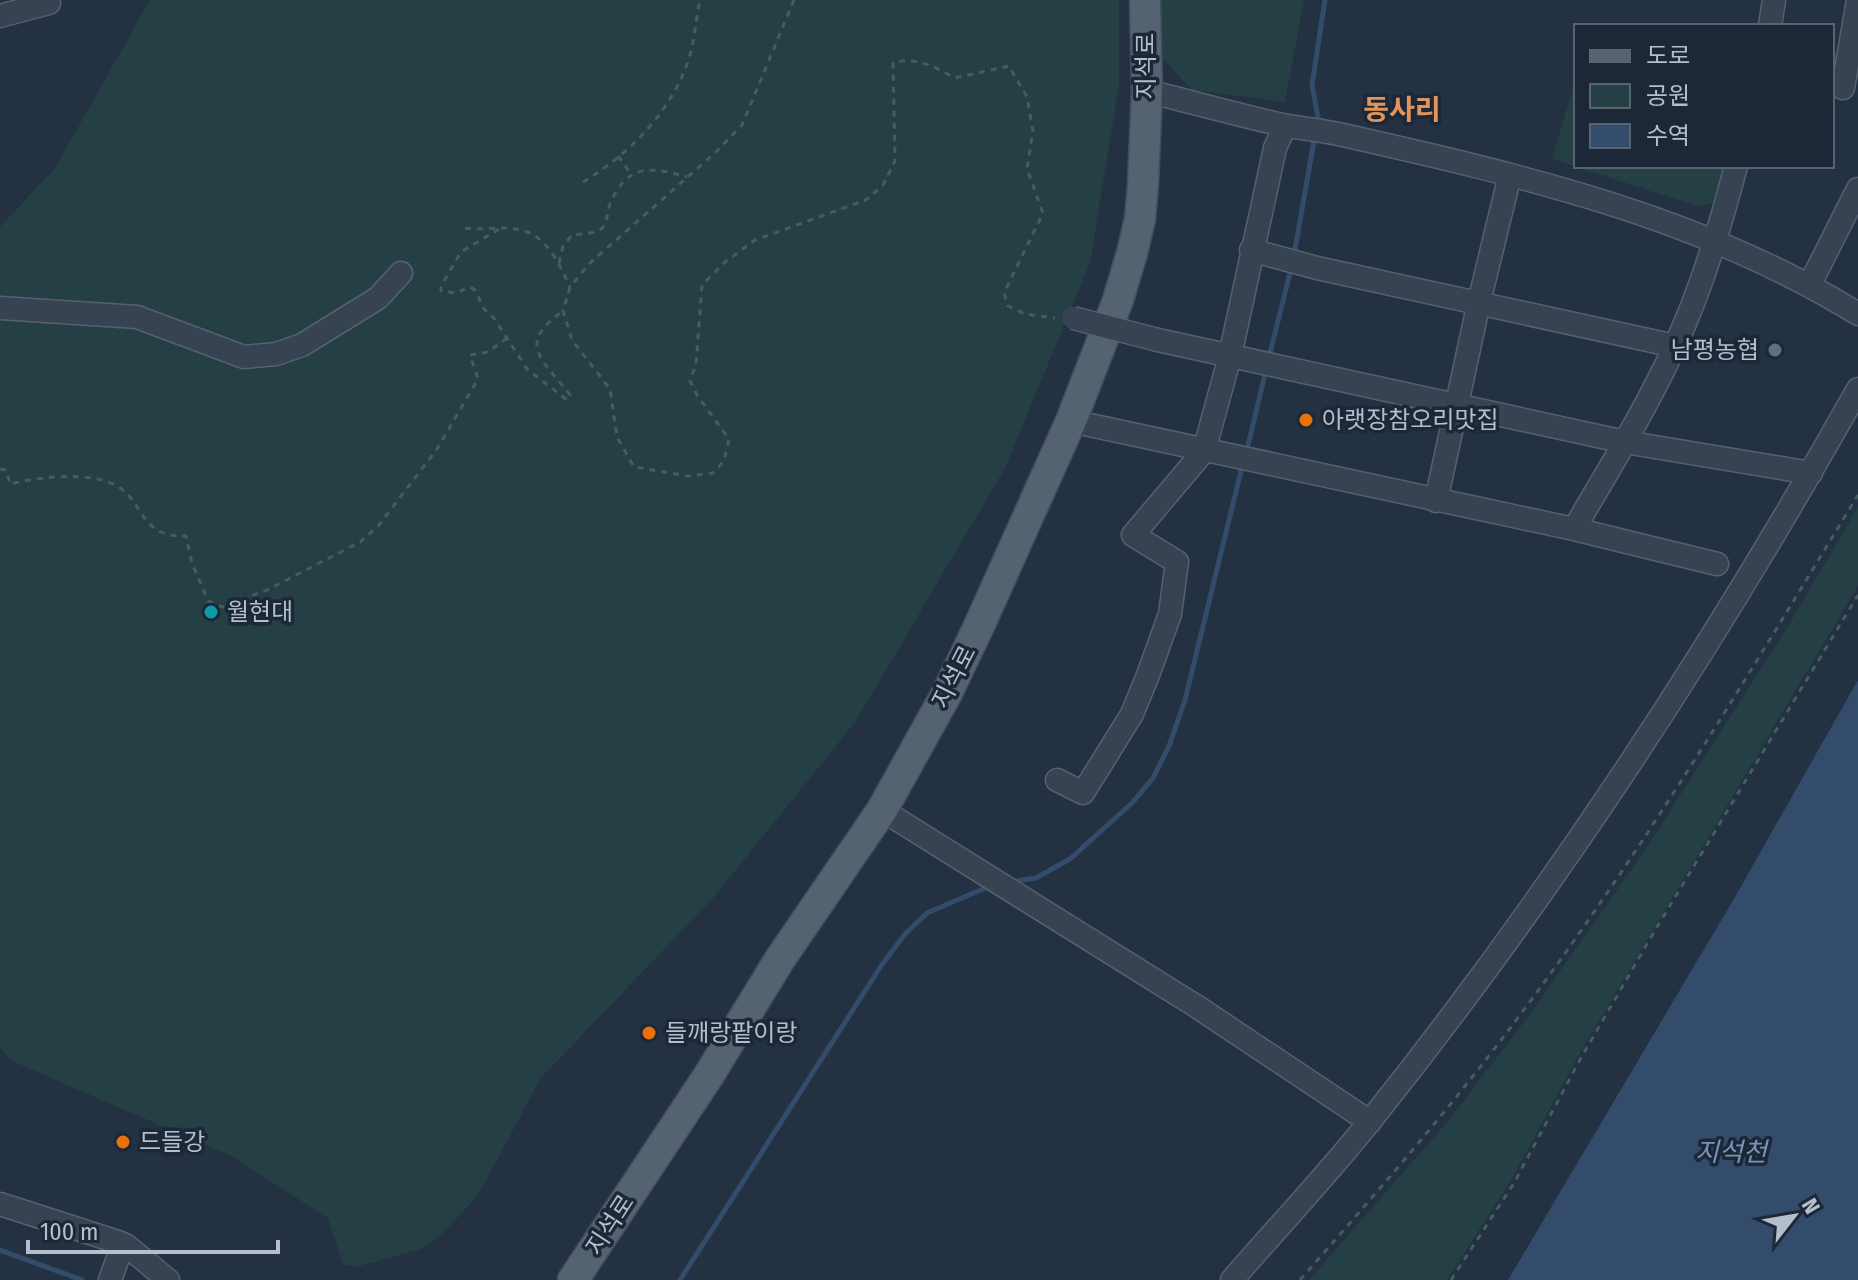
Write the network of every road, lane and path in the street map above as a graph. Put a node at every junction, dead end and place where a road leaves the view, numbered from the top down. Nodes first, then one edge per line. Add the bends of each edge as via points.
1 (700, 0) edge
2 (794, 0) edge
3 (1145, 0) edge
4 (1774, 0) edge
5 (1858, 0) edge
6 (49, 3) dead end
7 (0, 16) edge
8 (1770, 24) edge
9 (1844, 89) edge
10 (1147, 91) junction
11 (1285, 126) junction
12 (618, 156) junction
13 (1735, 168) edge
14 (631, 174) junction
15 (1510, 175) junction
16 (687, 177) junction
17 (583, 182) dead end
18 (1858, 189) edge
19 (465, 228) dead end
20 (499, 229) junction
21 (1716, 242) junction
22 (1261, 253) junction
23 (559, 263) junction
24 (401, 273) dead end
25 (1810, 284) junction
26 (570, 287) junction
27 (1479, 302) junction
28 (0, 308) edge
29 (563, 311) junction
30 (1858, 314) edge
31 (1064, 318) joint
32 (507, 338) junction
33 (1675, 346) junction
34 (1237, 357) junction
35 (1858, 389) edge
36 (1457, 404) junction
37 (1071, 421) junction
38 (1625, 442) junction
39 (1214, 451) junction
40 (0, 469) edge
41 (1811, 473) junction
42 (1858, 495) edge
43 (1436, 501) junction
44 (1574, 529) junction
45 (1717, 564) dead end
46 (1858, 595) edge
47 (1057, 780) dead end
48 (882, 810) junction
49 (1370, 1122) junction
50 (0, 1204) edge
51 (123, 1244) junction
52 (111, 1277) edge
53 (168, 1280) edge
54 (573, 1280) edge
55 (1232, 1280) edge
56 (1300, 1280) edge
57 (1451, 1280) edge

1 - 12 path via 690,55 677,89 647,130
2 - 16 path via 742,125
3 - 10 main road, 지석로
4 - 8 street
5 - 9 street
6 - 7 street
10 - 11 street
10 - 37 main road, 지석로 via 1140,219 1118,300
11 - 15 street
11 - 22 street via 1275,148
12 - 14 path
12 - 17 path
13 - 21 street
14 - 16 path via 651,169
14 - 23 path via 610,204 604,227 572,235
15 - 21 street via 1606,201
15 - 27 street
16 - 26 path
18 - 25 street
19 - 20 path
20 - 23 path via 530,235
20 - 32 path via 461,252 441,291 475,290
21 - 25 street
21 - 33 street
22 - 27 street
22 - 34 street
23 - 26 path
24 - 28 street via 378,298 302,345 244,357 137,317
25 - 30 street
26 - 29 path
27 - 33 street
27 - 36 street
29 - 31 path via 572,340 610,389 617,437 634,467 688,476 713,473 724,461 729,439 690,381 702,285 755,240 866,200 883,185 895,161 893,63 906,59 955,78 1009,66 1019,80 1033,131 1027,169 1043,213 1004,293 1008,306 1025,314
29 - 32 path via 547,322 537,342 538,354 570,395 567,400 527,369
31 - 34 street, bridge
32 - 40 path via 488,352 470,355 478,379 470,396 379,525 360,542 222,607 208,601 186,536 168,537 148,523 117,485 92,478 35,478 10,484 6,470
33 - 38 street
34 - 36 street
34 - 39 street
35 - 41 street
36 - 38 street
36 - 43 street
37 - 39 street
37 - 48 main road, 지석로 via 947,693
38 - 41 street
38 - 44 street
39 - 43 street
39 - 47 street via 1133,535 1177,562 1170,614 1132,714 1083,793
41 - 49 street via 1558,872
42 - 56 path via 1746,679 1582,928 1470,1079
43 - 44 street
44 - 45 street
46 - 57 path via 1654,932 1514,1183
48 - 49 street via 1196,1006
48 - 54 main road, 지석로
49 - 55 street
50 - 51 street
51 - 52 street
51 - 53 street

